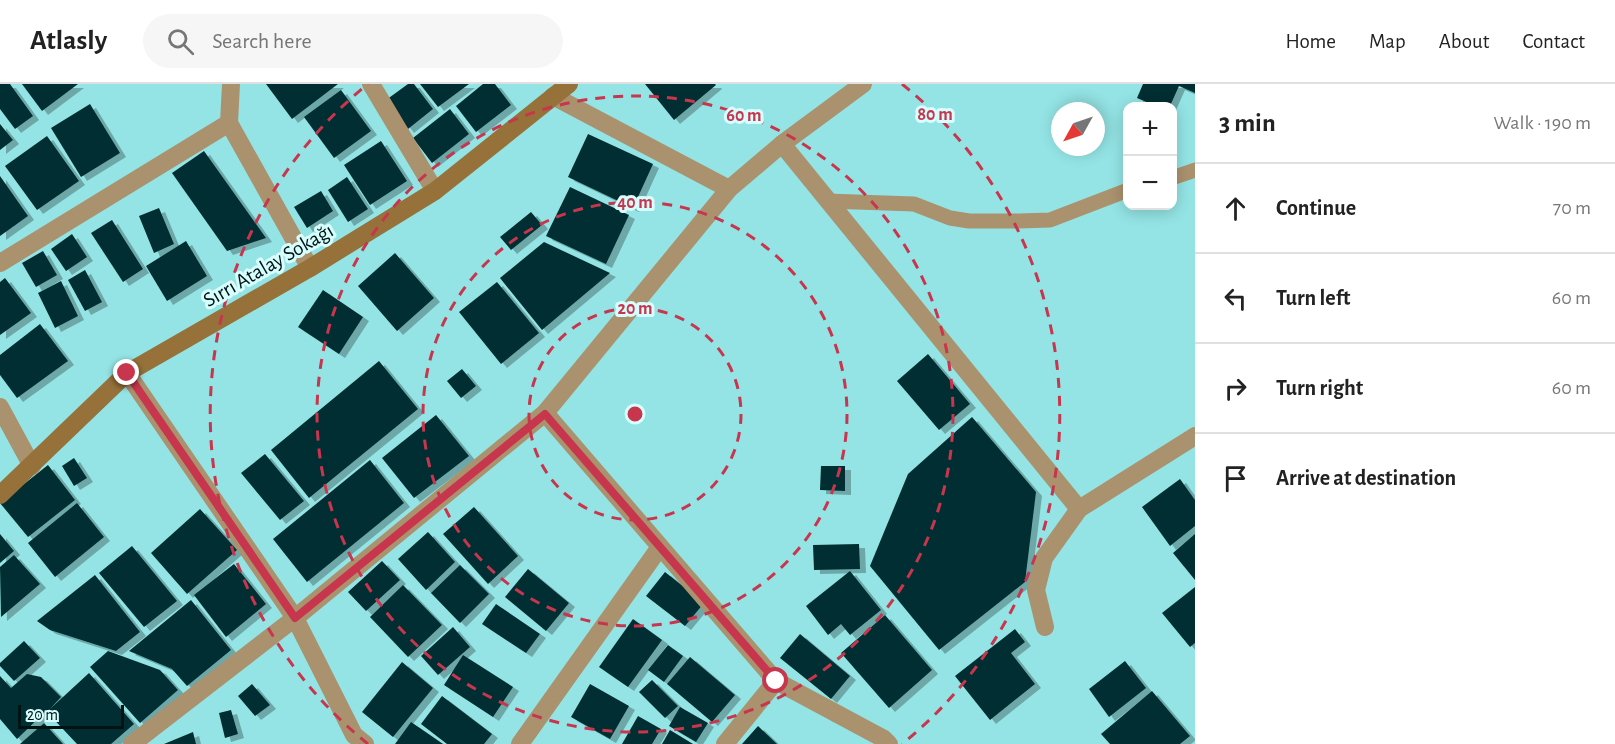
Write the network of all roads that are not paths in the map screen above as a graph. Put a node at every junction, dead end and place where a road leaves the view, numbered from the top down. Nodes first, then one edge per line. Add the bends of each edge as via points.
1 (231, 84) edge
2 (371, 84) edge
3 (569, 84) edge
4 (863, 84) edge
5 (553, 96) junction
6 (229, 123) junction
7 (782, 144) junction
8 (1195, 170) edge
9 (1177, 177) edge
10 (729, 189) junction
11 (435, 191) junction
12 (1123, 192) edge
13 (827, 201) junction
14 (0, 263) edge
15 (310, 268) junction
16 (127, 373) junction
17 (0, 407) edge
18 (545, 414) junction
19 (1195, 435) edge
20 (32, 466) junction
21 (0, 495) edge
22 (1079, 509) junction
23 (660, 547) junction
24 (295, 618) junction
25 (1045, 627) dead end
26 (776, 681) junction
27 (132, 744) edge
28 (365, 744) edge
29 (520, 744) edge
30 (725, 744) edge
31 (889, 744) edge

1 - 6 street
2 - 11 street
3 - 5 main road, Sırrı Atalay Sokağı
4 - 7 street
5 - 10 street
5 - 11 main road, Sırrı Atalay Sokağı
6 - 14 street
6 - 15 street
7 - 10 street
7 - 13 street
8 - 9 lane
10 - 18 street
11 - 15 main road, Sırrı Atalay Sokağı
12 - 13 lane via 1050,220 1019,221 950,218 914,204
13 - 22 street
15 - 16 main road, Sırrı Atalay Sokağı
16 - 20 main road, Sırrı Atalay Sokağı
16 - 24 street
17 - 20 street
18 - 23 street
18 - 24 street
19 - 22 street
20 - 21 main road, Sırrı Atalay Sokağı
22 - 25 street via 1044,558 1036,590
23 - 26 street
23 - 29 street
24 - 27 street
24 - 28 street via 354,735
26 - 30 street
26 - 31 street

